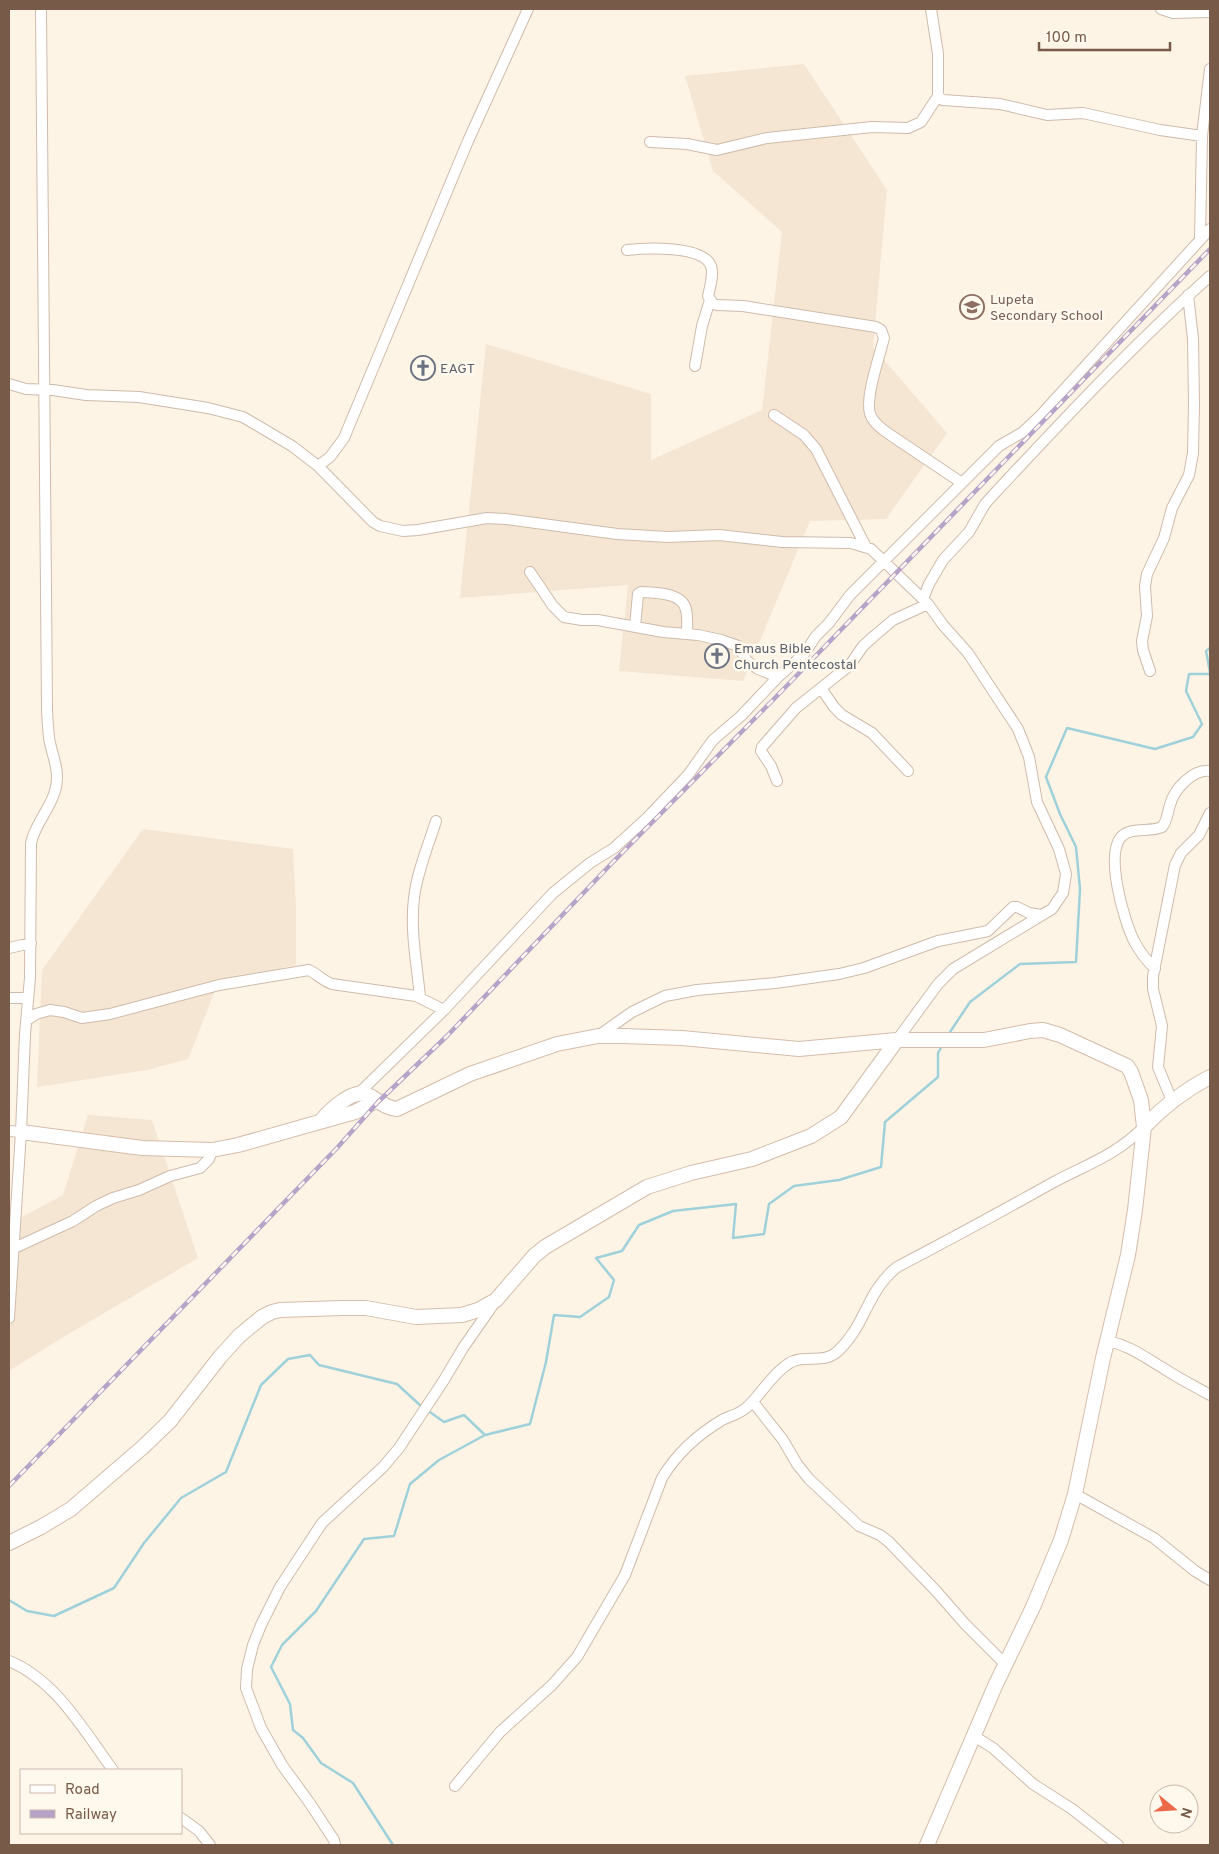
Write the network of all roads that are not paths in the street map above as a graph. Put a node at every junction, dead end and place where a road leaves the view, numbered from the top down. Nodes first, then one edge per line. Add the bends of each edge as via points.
1 (41, 9) edge
2 (528, 9) edge
3 (932, 9) edge
4 (1161, 9) edge
5 (1210, 12) edge
6 (1210, 69) edge
7 (938, 96) junction
8 (1207, 122) edge
9 (1202, 136) junction
10 (650, 142) dead end
11 (1210, 229) edge
12 (1200, 239) junction
13 (627, 250) dead end
14 (1210, 276) edge
15 (1188, 295) junction
16 (710, 300) junction
17 (695, 366) dead end
18 (9, 384) edge
19 (45, 390) junction
20 (774, 415) dead end
21 (318, 466) junction
22 (962, 483) junction
23 (866, 548) junction
24 (884, 561) junction
25 (530, 572) dead end
26 (925, 602) junction
27 (635, 627) junction
28 (687, 634) junction
29 (1150, 671) dead end
30 (778, 677) junction
31 (821, 688) junction
32 (908, 771) dead end
33 (1210, 771) edge
34 (777, 781) dead end
35 (1210, 813) edge
36 (436, 821) dead end
37 (1042, 915) junction
38 (31, 943) junction
39 (9, 948) edge
40 (1155, 970) junction
41 (420, 997) junction
42 (9, 998) edge
43 (28, 998) junction
44 (444, 1010) junction
45 (26, 1020) junction
46 (598, 1036) junction
47 (902, 1040) junction
48 (1210, 1078) edge
49 (359, 1093) junction
50 (376, 1101) junction
51 (1172, 1101) junction
52 (321, 1121) junction
53 (1144, 1127) junction
54 (15, 1132) edge
55 (212, 1150) junction
56 (11, 1249) edge
57 (496, 1300) junction
58 (9, 1318) edge
59 (1108, 1341) junction
60 (1210, 1395) edge
61 (753, 1402) junction
62 (1075, 1494) junction
63 (9, 1542) edge
64 (1210, 1580) edge
65 (9, 1661) edge
66 (1005, 1664) junction
67 (974, 1736) junction
68 (112, 1769) edge
69 (455, 1786) dead end
70 (182, 1819) edge
71 (210, 1845) edge
72 (335, 1845) edge
73 (927, 1845) edge
74 (1118, 1845) edge

1 - 19 street
2 - 21 street via 468,142 344,438
3 - 7 street via 938,54
4 - 5 street via 1173,13
6 - 8 street
7 - 9 street via 943,100 1008,105 1047,115 1083,113
7 - 10 street via 921,122 908,128 872,127 767,138 717,150
8 - 9 street
9 - 12 street
11 - 12 street
12 - 22 street via 1039,418 999,446
13 - 16 street via 663,249 692,252 704,257 712,268
14 - 15 street
15 - 26 street via 1084,398 994,494 969,532 943,560 928,584
15 - 29 street via 1193,339 1193,453 1190,474 1172,508 1164,538 1147,574 1148,616 1142,641
16 - 17 street
16 - 22 street via 717,305 868,325 881,330 884,338 868,406 871,417 884,431
18 - 19 street
19 - 21 street via 139,398 232,413 254,422
19 - 38 street via 47,707 57,782 30,843
20 - 23 street via 804,435 816,449
21 - 23 street via 363,514 380,526 391,529 418,530 487,518 617,534 668,538 719,535 782,542 851,543
22 - 24 street
23 - 24 street
24 - 26 street
24 - 30 street via 850,595 801,658
25 - 27 street via 564,617
26 - 31 street via 893,620 863,646 850,665
26 - 37 street via 976,664 1027,748 1037,802 1059,849 1066,874 1063,893 1052,909
27 - 28 street
27 - 28 street via 638,594 661,594 676,598 686,607
28 - 30 street via 730,642 738,646 752,666
30 - 44 street via 713,740 688,775 648,818 614,848 557,889
31 - 32 street via 842,715 872,732
31 - 34 street via 796,708 761,749
33 - 40 street via 1197,773 1176,791 1162,826 1125,834 1116,848 1119,888 1129,929
35 - 40 street via 1199,835 1181,853 1175,865
36 - 41 street via 414,897
37 - 46 street via 1029,913 1018,906 988,931 938,941 880,963 839,974 665,996 632,1012
37 - 47 street via 953,969 938,984
38 - 39 street
38 - 43 street
40 - 51 street via 1153,989 1162,1026 1158,1067
41 - 44 street
41 - 45 street via 332,984 309,970 227,984 110,1014 82,1018 50,1010
42 - 43 street
43 - 45 street
44 - 49 street
45 - 54 street
46 - 47 street via 682,1038 800,1049
46 - 50 street via 558,1044 470,1074 400,1108 390,1108
47 - 53 street via 984,1040 1043,1030 1060,1035 1127,1066 1141,1100
47 - 57 street via 841,1117 829,1125 811,1136 752,1159 671,1178 631,1195 545,1247
48 - 51 street
49 - 50 street via 367,1094
49 - 52 street via 329,1111
50 - 52 street via 355,1112
51 - 53 street
52 - 55 street
53 - 59 street via 1128,1255
53 - 61 street via 1110,1155 888,1274 874,1292 860,1324 839,1350 824,1359 805,1358 788,1363
54 - 55 street via 142,1148
54 - 56 street
55 - 56 street via 209,1160 200,1168 114,1198
56 - 58 street
57 - 63 street via 478,1310 450,1316 409,1316 366,1308 272,1312 239,1336 170,1422 119,1469 71,1509
57 - 72 street via 399,1448 318,1528 271,1603 247,1669 246,1688 261,1728
59 - 60 street via 1139,1352
59 - 62 street
61 - 66 street via 809,1479 858,1526 889,1542
61 - 69 street via 702,1434 676,1456 662,1478 622,1581 577,1657 552,1685 500,1732
62 - 64 street via 1154,1538
62 - 66 street via 1061,1540
65 - 68 street via 29,1672 61,1700
66 - 67 street
67 - 73 street
67 - 74 street via 993,1748 1033,1784
70 - 71 street via 199,1831

